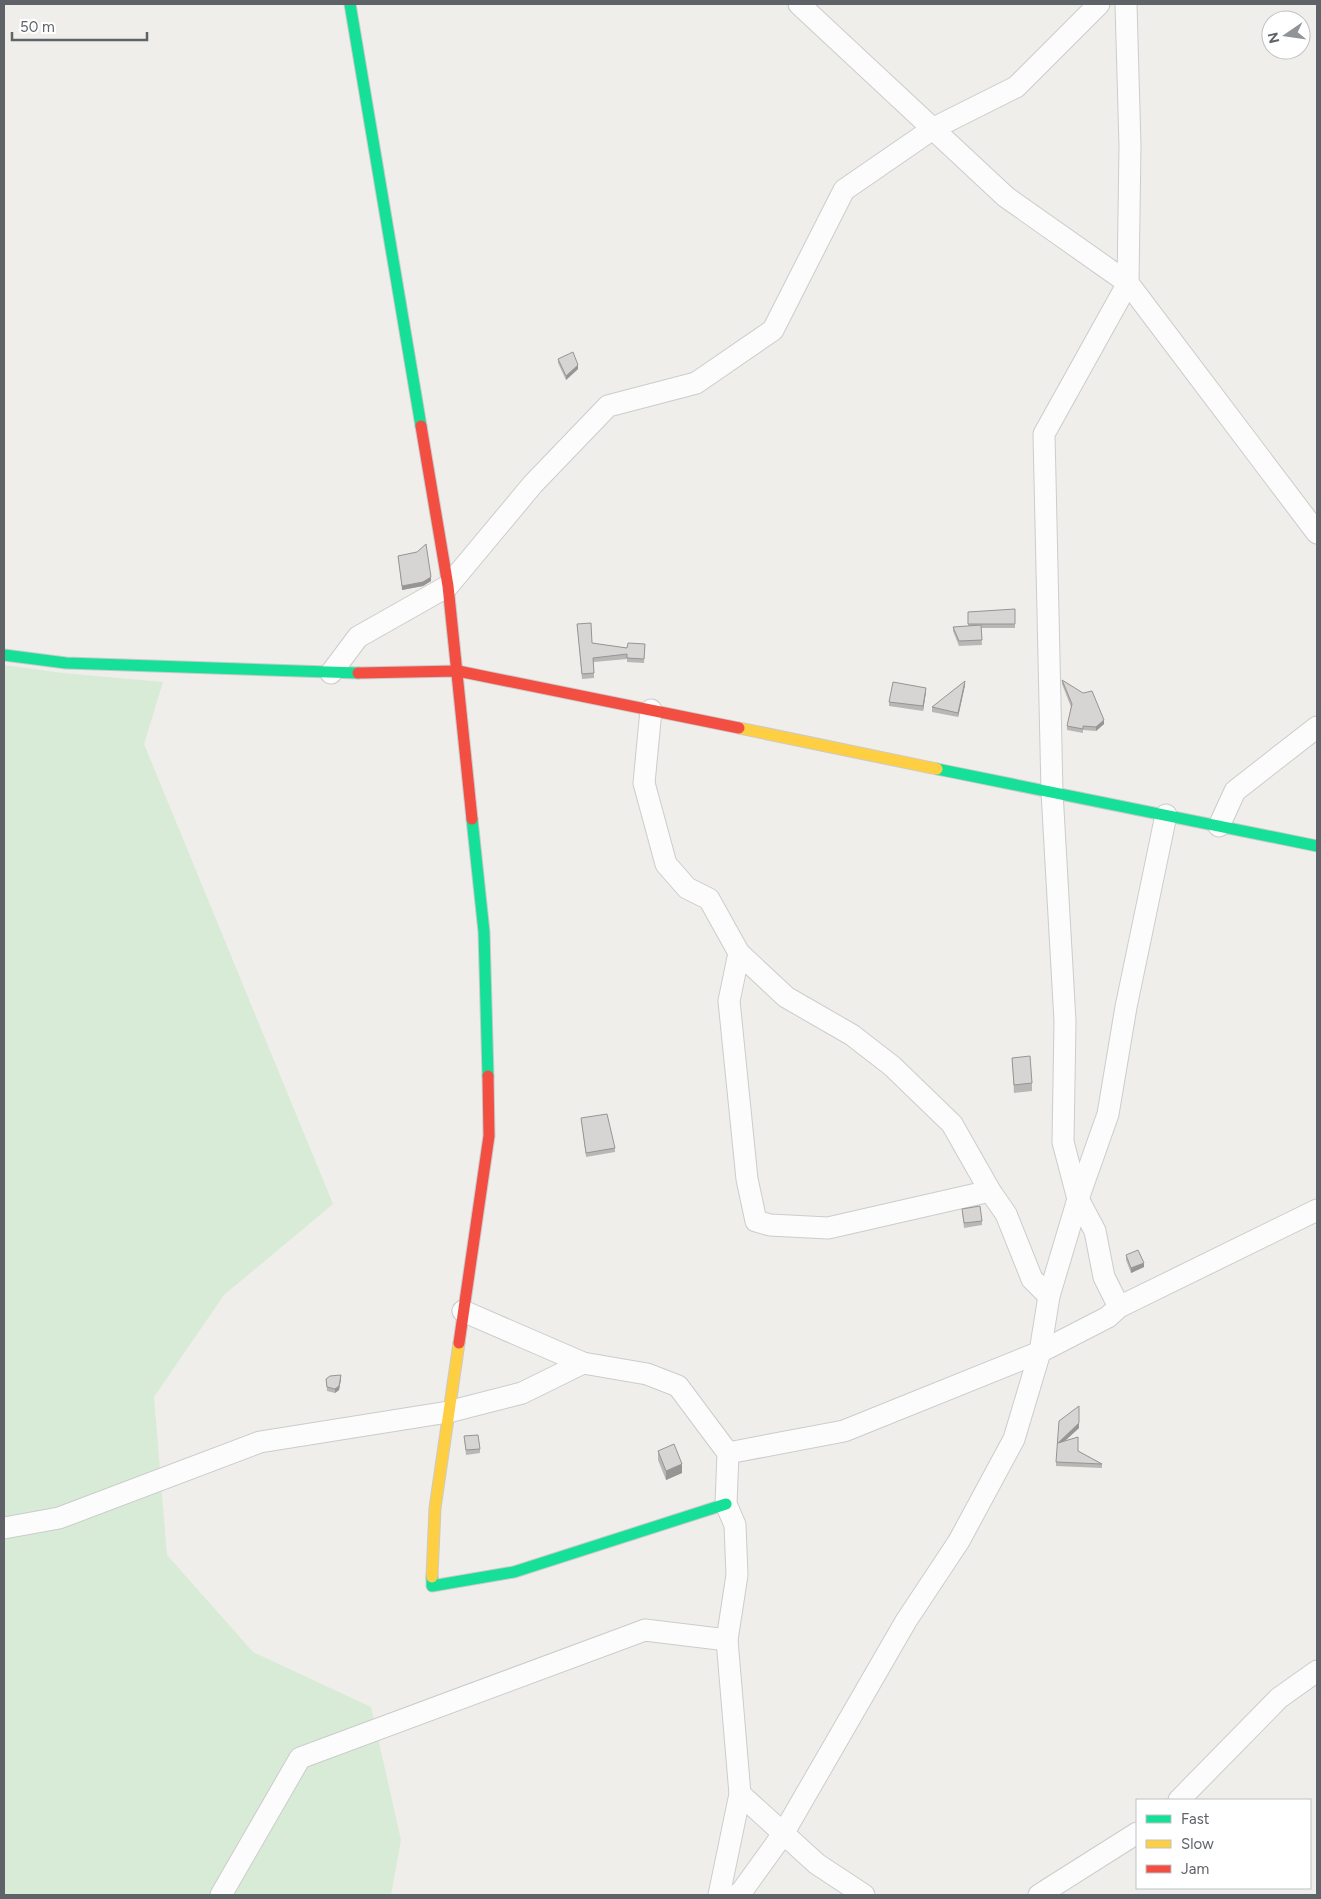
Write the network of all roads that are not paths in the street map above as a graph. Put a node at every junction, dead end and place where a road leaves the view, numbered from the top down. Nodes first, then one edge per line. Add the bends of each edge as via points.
1 (350, 4) edge
2 (799, 4) edge
3 (1099, 4) edge
4 (1126, 4) edge
5 (934, 128) junction
6 (1128, 283) junction
7 (1317, 533) edge
8 (448, 586) junction
9 (4, 655) edge
10 (458, 671) junction
11 (332, 673) junction
12 (651, 710) junction
13 (1317, 727) edge
14 (1052, 792) junction
15 (1166, 816) junction
16 (1219, 826) junction
17 (1317, 846) edge
18 (739, 953) junction
19 (990, 1191) junction
20 (1078, 1199) junction
21 (1317, 1210) edge
22 (1049, 1296) junction
23 (1119, 1307) junction
24 (463, 1311) junction
25 (1040, 1352) junction
26 (583, 1363) junction
27 (448, 1412) junction
28 (728, 1453) junction
29 (726, 1504) junction
30 (4, 1528) edge
31 (727, 1640) junction
32 (1317, 1671) edge
33 (740, 1794) junction
34 (1180, 1799) edge
35 (783, 1834) junction
36 (1136, 1834) edge
37 (221, 1895) edge
38 (719, 1895) edge
39 (737, 1895) edge
40 (864, 1895) edge
41 (1039, 1895) edge

1 - 8 street
2 - 5 street
3 - 5 street via 1016,87
4 - 6 street via 1130,146
5 - 6 street via 1006,197
5 - 8 street via 844,190 773,330 696,383 608,406 533,484
6 - 7 street
6 - 14 street via 1044,434
8 - 10 street
8 - 11 street via 358,637
9 - 11 street via 66,663
10 - 11 street
10 - 12 street
10 - 24 street via 484,932 489,1136
12 - 14 street
12 - 18 street via 644,783 666,864 687,888 709,900
13 - 16 street via 1235,791
14 - 15 street
14 - 20 street via 1065,1021 1063,1142
15 - 16 street
15 - 20 street via 1126,1007 1108,1114
16 - 17 street
18 - 19 street via 786,997 852,1035 892,1066 952,1124
18 - 19 street via 729,1001 747,1179 756,1221 770,1226 828,1228
19 - 22 street via 1006,1214 1032,1279
20 - 22 street
20 - 23 street via 1095,1231 1104,1277
21 - 23 street
22 - 25 street
23 - 25 street via 1108,1317
24 - 26 street
24 - 27 street
25 - 28 street via 844,1431
25 - 35 street via 1014,1439 959,1541 906,1621
26 - 27 street via 522,1393
26 - 28 street via 647,1374 678,1386
27 - 29 street via 435,1508 432,1586 514,1572
27 - 30 street via 260,1442 60,1518
28 - 29 street
29 - 31 street via 736,1525 737,1574
31 - 33 street
31 - 37 street via 645,1630 300,1758
32 - 34 street via 1279,1698
33 - 35 street
33 - 38 street
35 - 39 street
35 - 40 street via 817,1864
36 - 41 street

